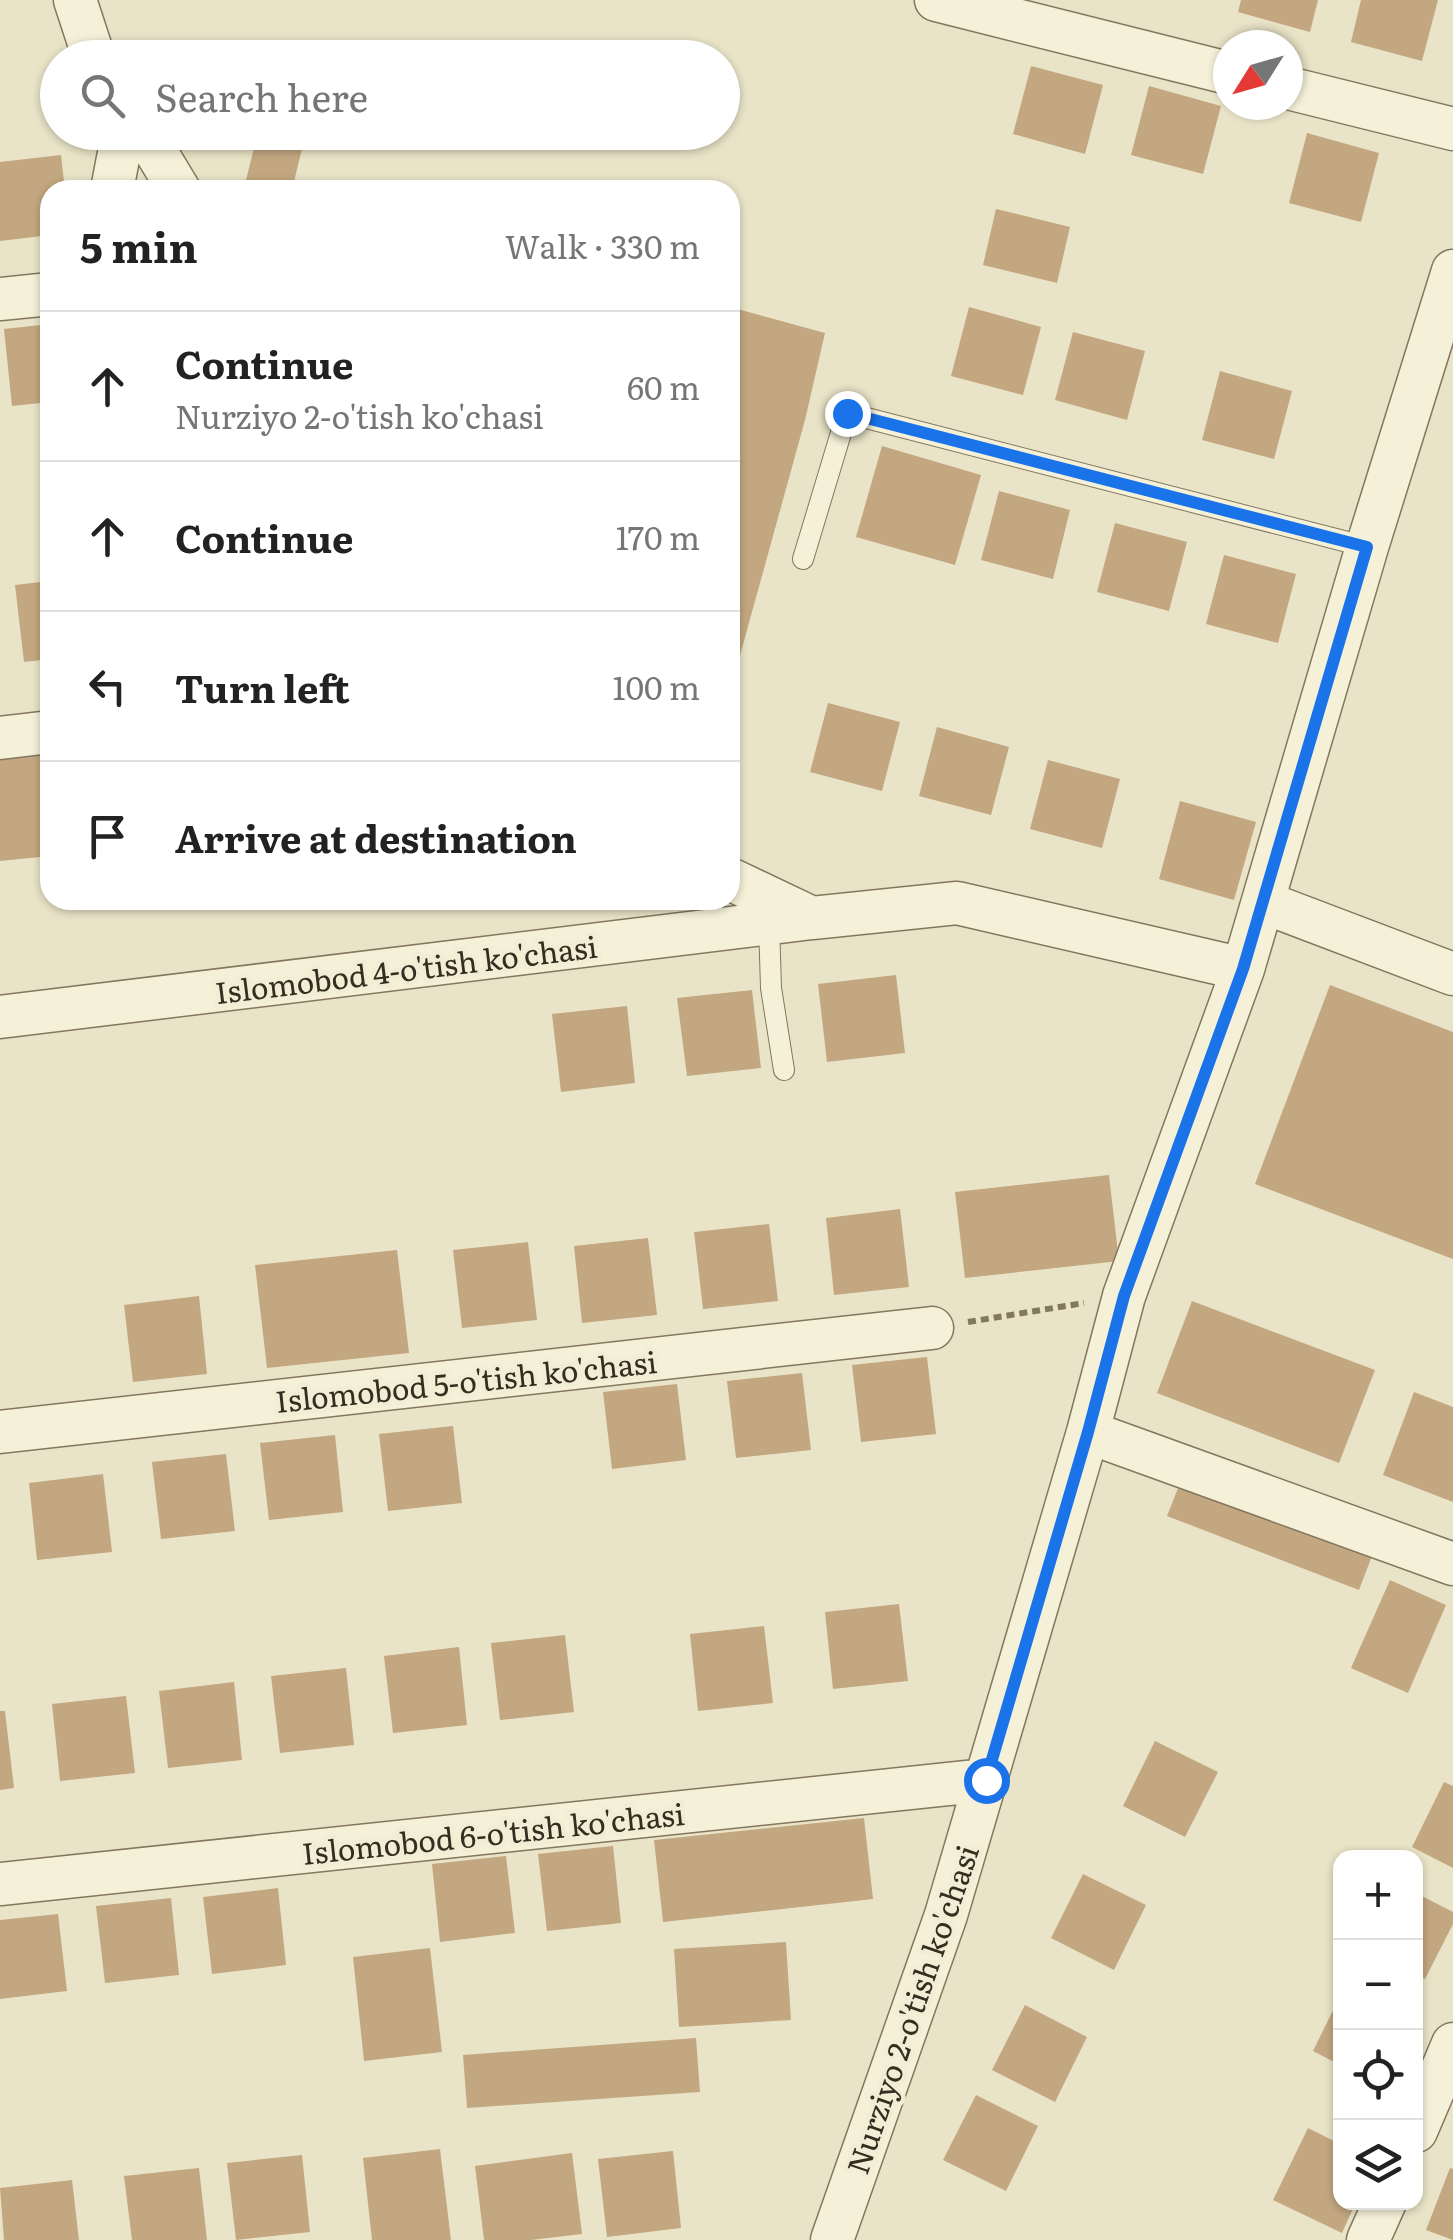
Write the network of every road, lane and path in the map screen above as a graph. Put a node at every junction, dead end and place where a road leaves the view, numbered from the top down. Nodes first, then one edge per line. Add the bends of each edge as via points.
1 (75, 0) edge
2 (936, 0) edge
3 (88, 40) edge
4 (1213, 69) edge
5 (1303, 92) edge
6 (1453, 129) edge
7 (120, 150) edge
8 (155, 150) edge
9 (114, 180) edge
10 (173, 180) edge
11 (1453, 271) edge
12 (40, 295) edge
13 (0, 299) edge
14 (1367, 547) junction
15 (803, 559) dead end
16 (40, 733) edge
17 (0, 738) edge
18 (740, 884) edge
19 (1262, 902) junction
20 (812, 918) junction
21 (770, 924) junction
22 (1243, 969) junction
23 (1453, 974) edge
24 (0, 1017) edge
25 (784, 1070) dead end
26 (1124, 1296) junction
27 (932, 1328) joint
28 (0, 1432) edge
29 (1088, 1432) junction
30 (1453, 1564) edge
31 (986, 1780) junction
32 (0, 1884) edge
33 (1453, 2044) edge
34 (1421, 2120) edge
35 (1381, 2210) edge
36 (832, 2240) edge
37 (1368, 2240) edge

1 - 3 street
2 - 4 street
5 - 6 street
7 - 9 street
8 - 10 street
11 - 14 street, Nurziyo 2-o'tish ko'chasi
12 - 13 street
14 - 15 lane via 847,413
14 - 19 street, Nurziyo 2-o'tish ko'chasi
16 - 17 street
18 - 20 street
19 - 22 street, Nurziyo 2-o'tish ko'chasi
19 - 23 street
20 - 21 street, Islomobod 4-o'tish ko'chasi
20 - 22 street, Islomobod 4-o'tish ko'chasi via 956,903
21 - 24 street, Islomobod 4-o'tish ko'chasi
21 - 25 lane via 771,988
22 - 26 street, Nurziyo 2-o'tish ko'chasi
26 - 27 path
26 - 29 street, Nurziyo 2-o'tish ko'chasi
27 - 28 street, Islomobod 5-o'tish ko'chasi
29 - 30 street
29 - 31 street, Nurziyo 2-o'tish ko'chasi
31 - 32 street, Islomobod 6-o'tish ko'chasi
31 - 36 street, Nurziyo 2-o'tish ko'chasi
33 - 34 street
35 - 37 street

